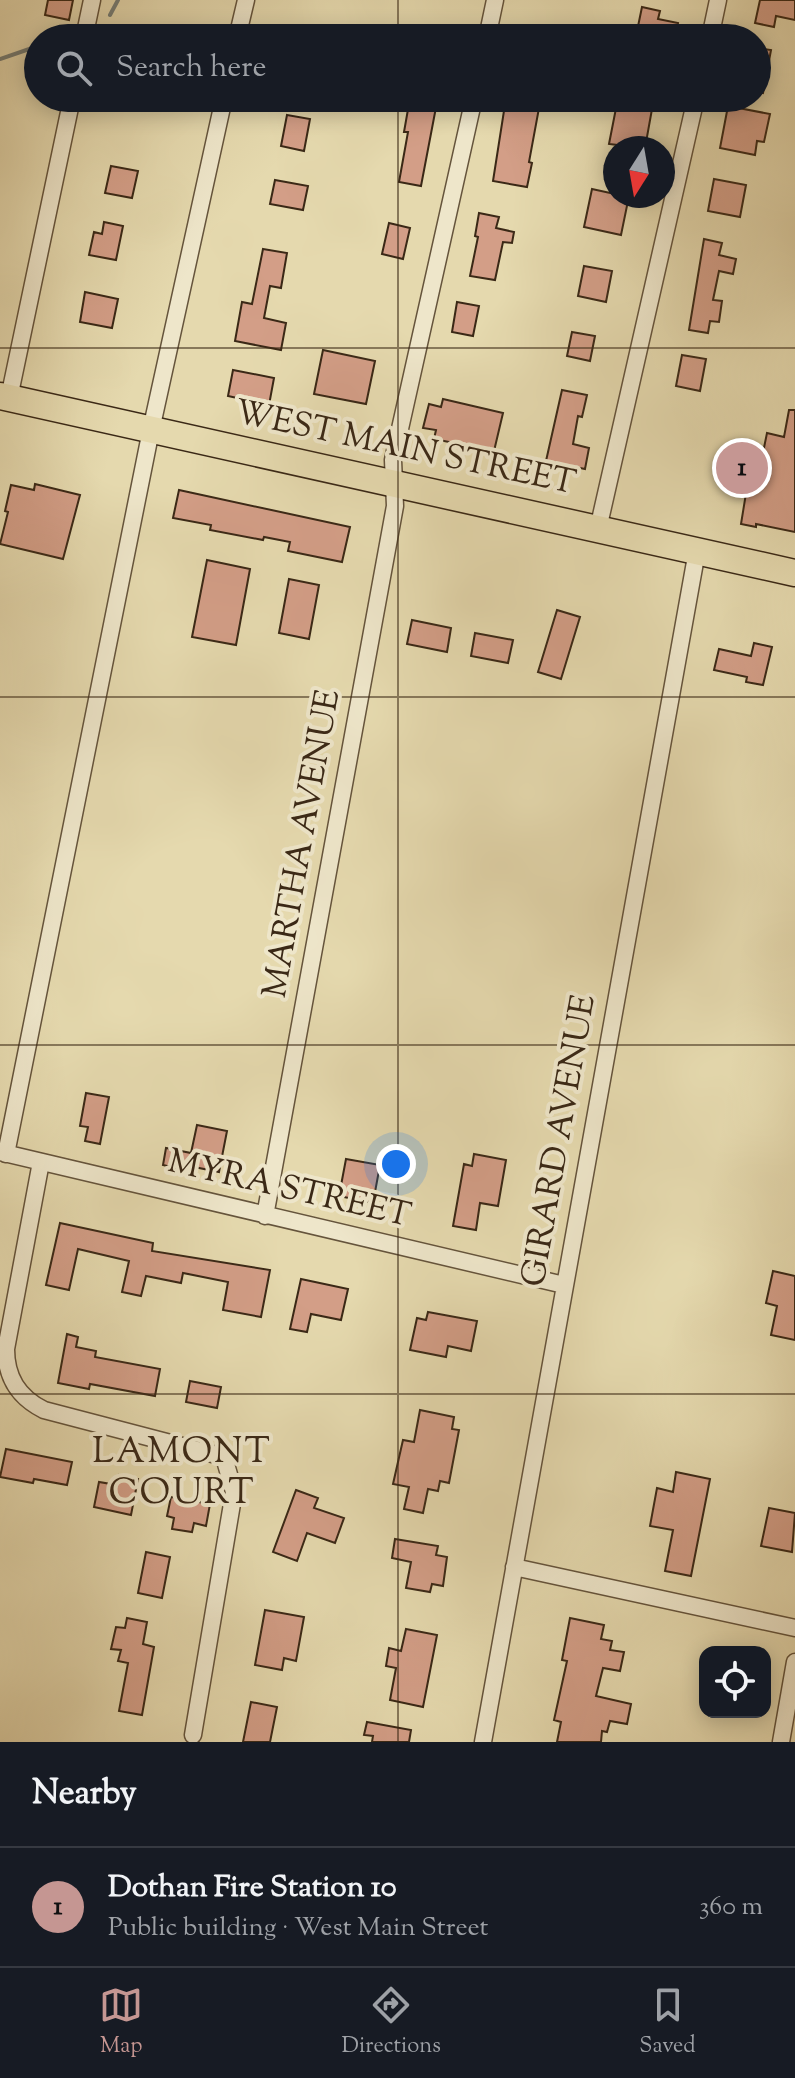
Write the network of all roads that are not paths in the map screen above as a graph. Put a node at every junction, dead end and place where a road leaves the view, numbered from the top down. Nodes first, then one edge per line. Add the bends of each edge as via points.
1 (92, 0) edge
2 (246, 0) edge
3 (495, 0) edge
4 (718, 0) edge
5 (87, 24) edge
6 (240, 24) edge
7 (490, 24) edge
8 (713, 24) edge
9 (69, 112) edge
10 (221, 112) edge
11 (471, 112) edge
12 (693, 112) edge
13 (4, 397) edge
14 (151, 430) junction
15 (394, 483) junction
16 (598, 529) junction
17 (697, 551) junction
18 (795, 573) edge
19 (3, 1153) edge
20 (41, 1162) junction
21 (265, 1216) junction
22 (564, 1285) junction
23 (514, 1567) junction
24 (795, 1628) edge
25 (795, 1662) edge
26 (193, 1735) dead end
27 (483, 1742) edge
28 (781, 1742) edge

1 - 5 street
2 - 6 street
3 - 7 street
4 - 8 street
9 - 13 street
10 - 14 street
11 - 15 street, MARTHA AVENUE via 393,460
12 - 16 street
13 - 14 main road, WEST MAIN STREET
14 - 15 main road, WEST MAIN STREET
14 - 19 street
15 - 16 main road, WEST MAIN STREET
15 - 21 street, MARTHA AVENUE via 395,506
16 - 17 main road, WEST MAIN STREET
17 - 18 main road, WEST MAIN STREET
17 - 22 street, GIRARD AVENUE
19 - 20 street, MYRA STREET
20 - 21 street, MYRA STREET
20 - 26 street via 6,1349 15,1387 52,1413 224,1457 234,1492
21 - 22 street, MYRA STREET
22 - 23 street, GIRARD AVENUE
23 - 24 street
23 - 27 street, GIRARD AVENUE
25 - 28 street

